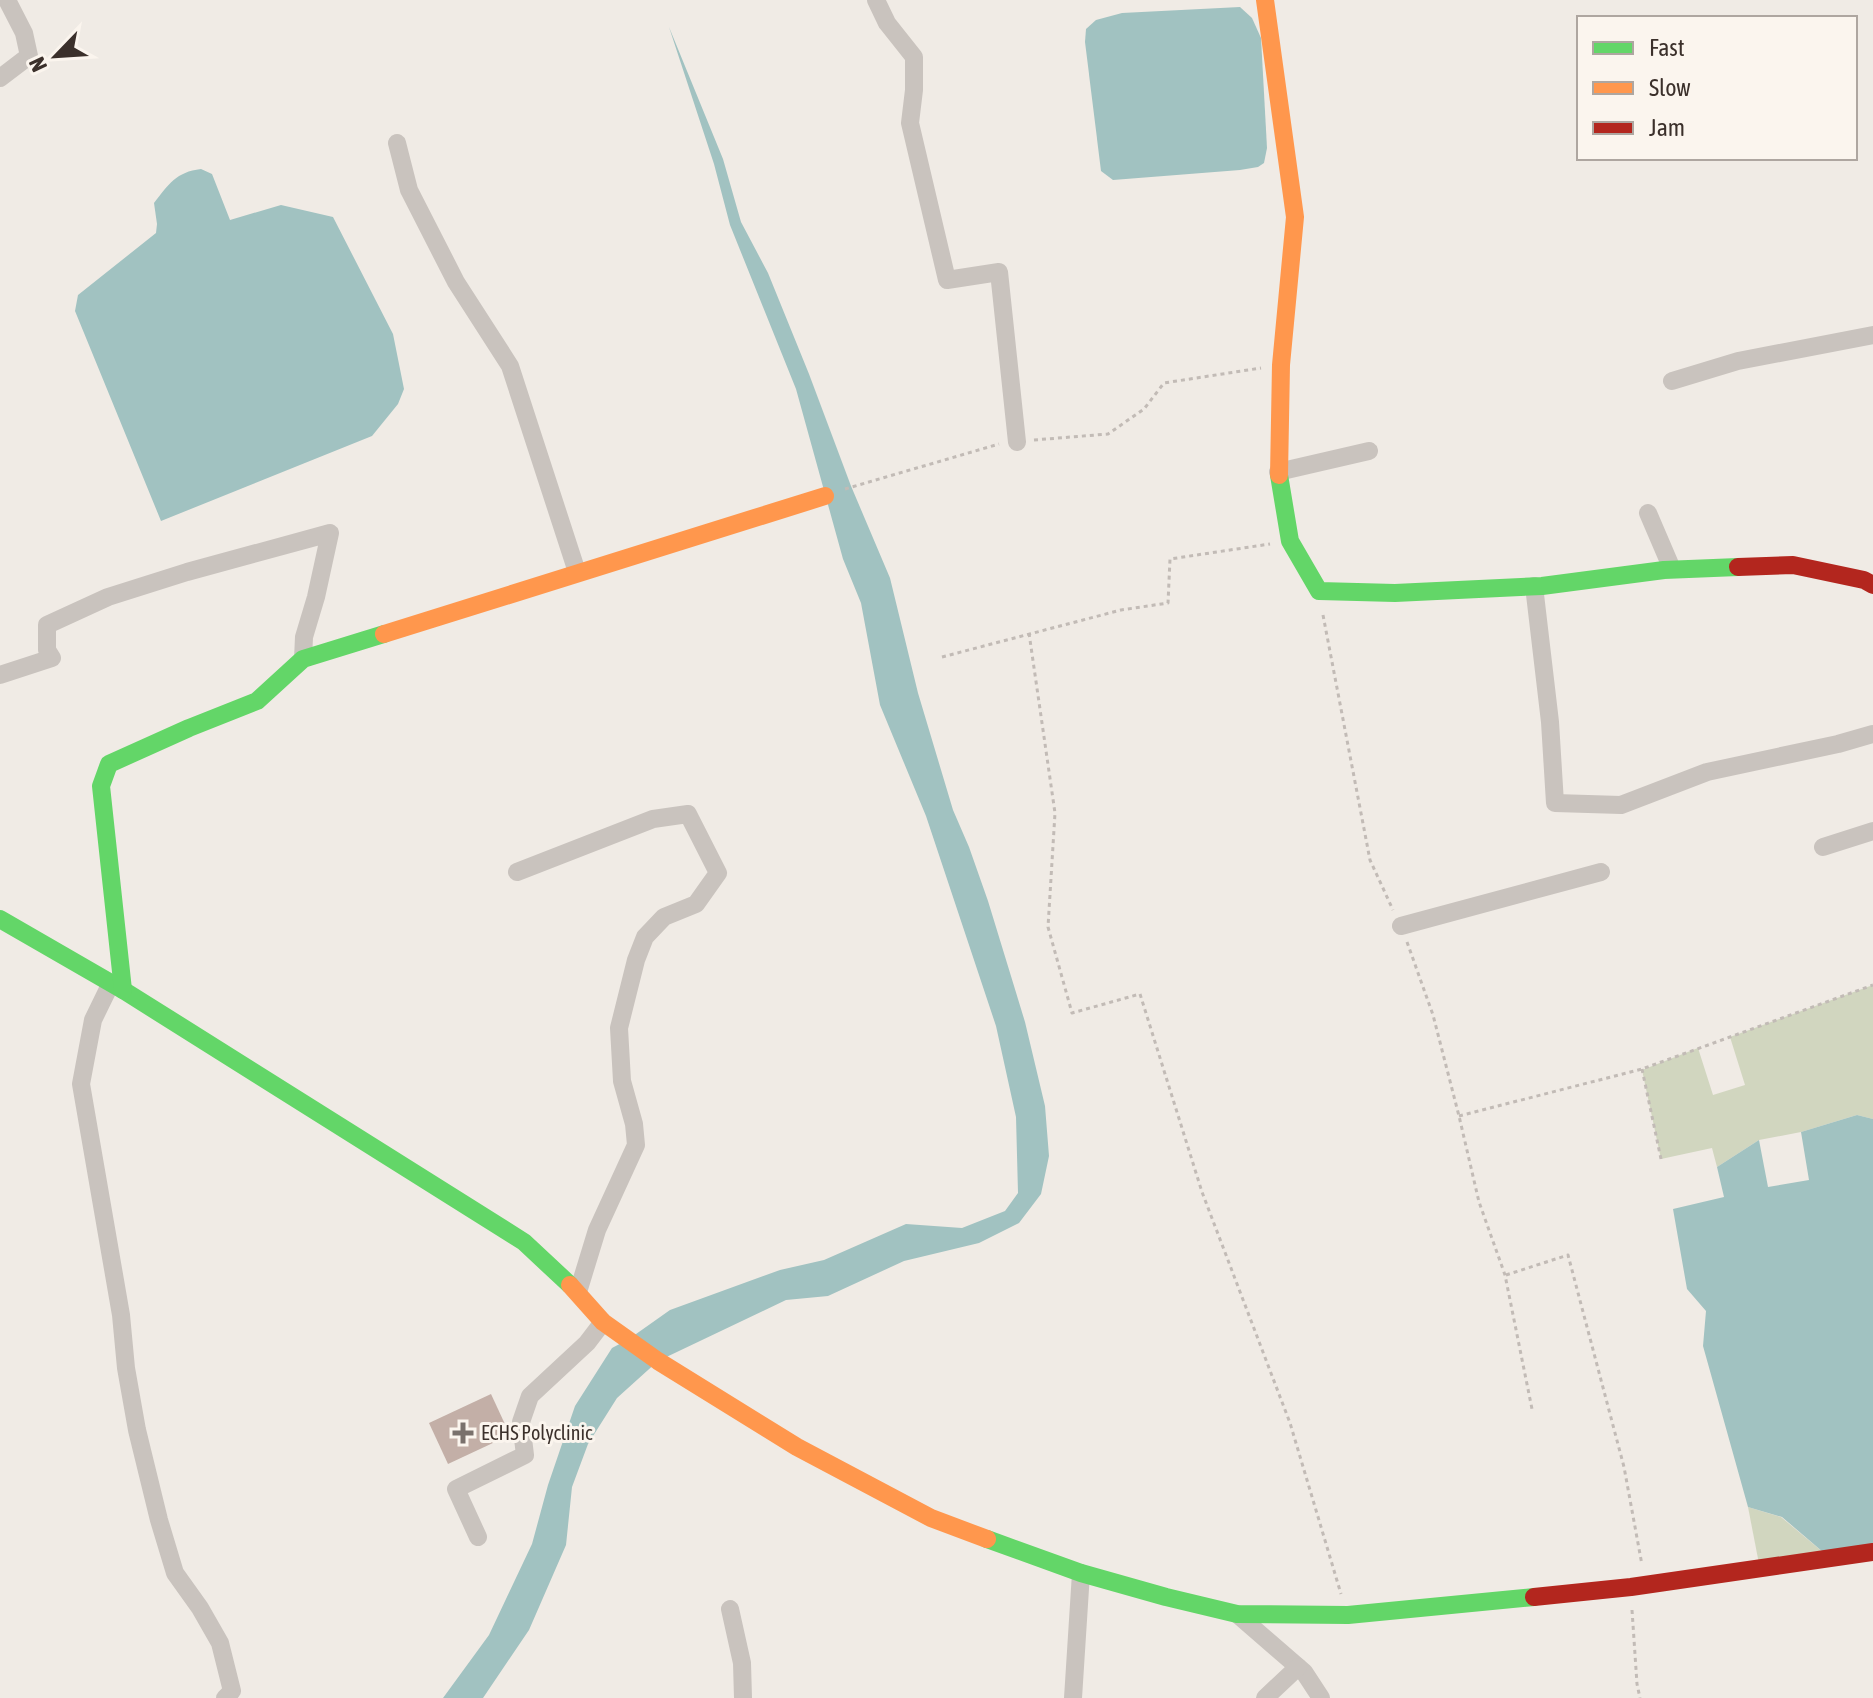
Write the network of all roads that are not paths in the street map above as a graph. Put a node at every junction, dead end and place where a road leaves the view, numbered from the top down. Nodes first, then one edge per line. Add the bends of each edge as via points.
1 (7, 0) edge
2 (876, 0) edge
3 (1265, 0) edge
4 (0, 78) edge
5 (397, 143) dead end
6 (1873, 335) edge
7 (1672, 381) dead end
8 (1017, 442) dead end
9 (1369, 451) dead end
10 (1278, 472) junction
11 (825, 496) dead end
12 (1648, 513) dead end
13 (1672, 569) junction
14 (577, 572) junction
15 (1873, 585) edge
16 (1534, 586) junction
17 (303, 659) junction
18 (0, 675) edge
19 (1873, 734) edge
20 (1873, 831) edge
21 (1823, 847) dead end
22 (517, 872) dead end
23 (1601, 872) dead end
24 (0, 919) edge
25 (1401, 926) road end
26 (117, 987) junction
27 (578, 1292) junction
28 (603, 1322) junction
29 (478, 1537) dead end
30 (1873, 1552) edge
31 (1081, 1573) junction
32 (730, 1609) dead end
33 (1237, 1614) junction
34 (1298, 1667) junction
35 (230, 1696) edge
36 (743, 1698) edge
37 (1073, 1698) edge
38 (1265, 1698) edge
39 (1321, 1698) edge

1 - 4 street via 29,56
2 - 8 street via 914,57 910,123 947,280 999,272
3 - 10 street via 1295,217 1281,365
5 - 14 street via 409,190 456,282 510,366
6 - 7 street via 1738,361
9 - 10 street
10 - 16 street via 1290,541 1319,591
11 - 14 street
12 - 13 street
13 - 15 street via 1793,565
13 - 16 street
14 - 17 street
16 - 19 street via 1555,803 1621,805 1707,772
17 - 18 street via 330,533 108,597 47,625 52,658
17 - 26 street via 257,701 109,764 101,786
20 - 21 street
22 - 27 street via 653,819 688,814 718,873 696,904 664,917 645,937 636,960 619,1028 622,1081 636,1145 597,1230
23 - 25 street
24 - 26 street
26 - 27 street via 524,1242
26 - 35 street via 93,1020 81,1084 137,1430 175,1573 220,1643
27 - 28 street
28 - 29 street via 530,1396 521,1422 525,1455 456,1489
28 - 31 street via 797,1447 931,1518
30 - 33 street via 1638,1586 1348,1615
31 - 33 street
31 - 37 street
32 - 36 street via 742,1663
33 - 34 street
34 - 38 street
34 - 39 street

